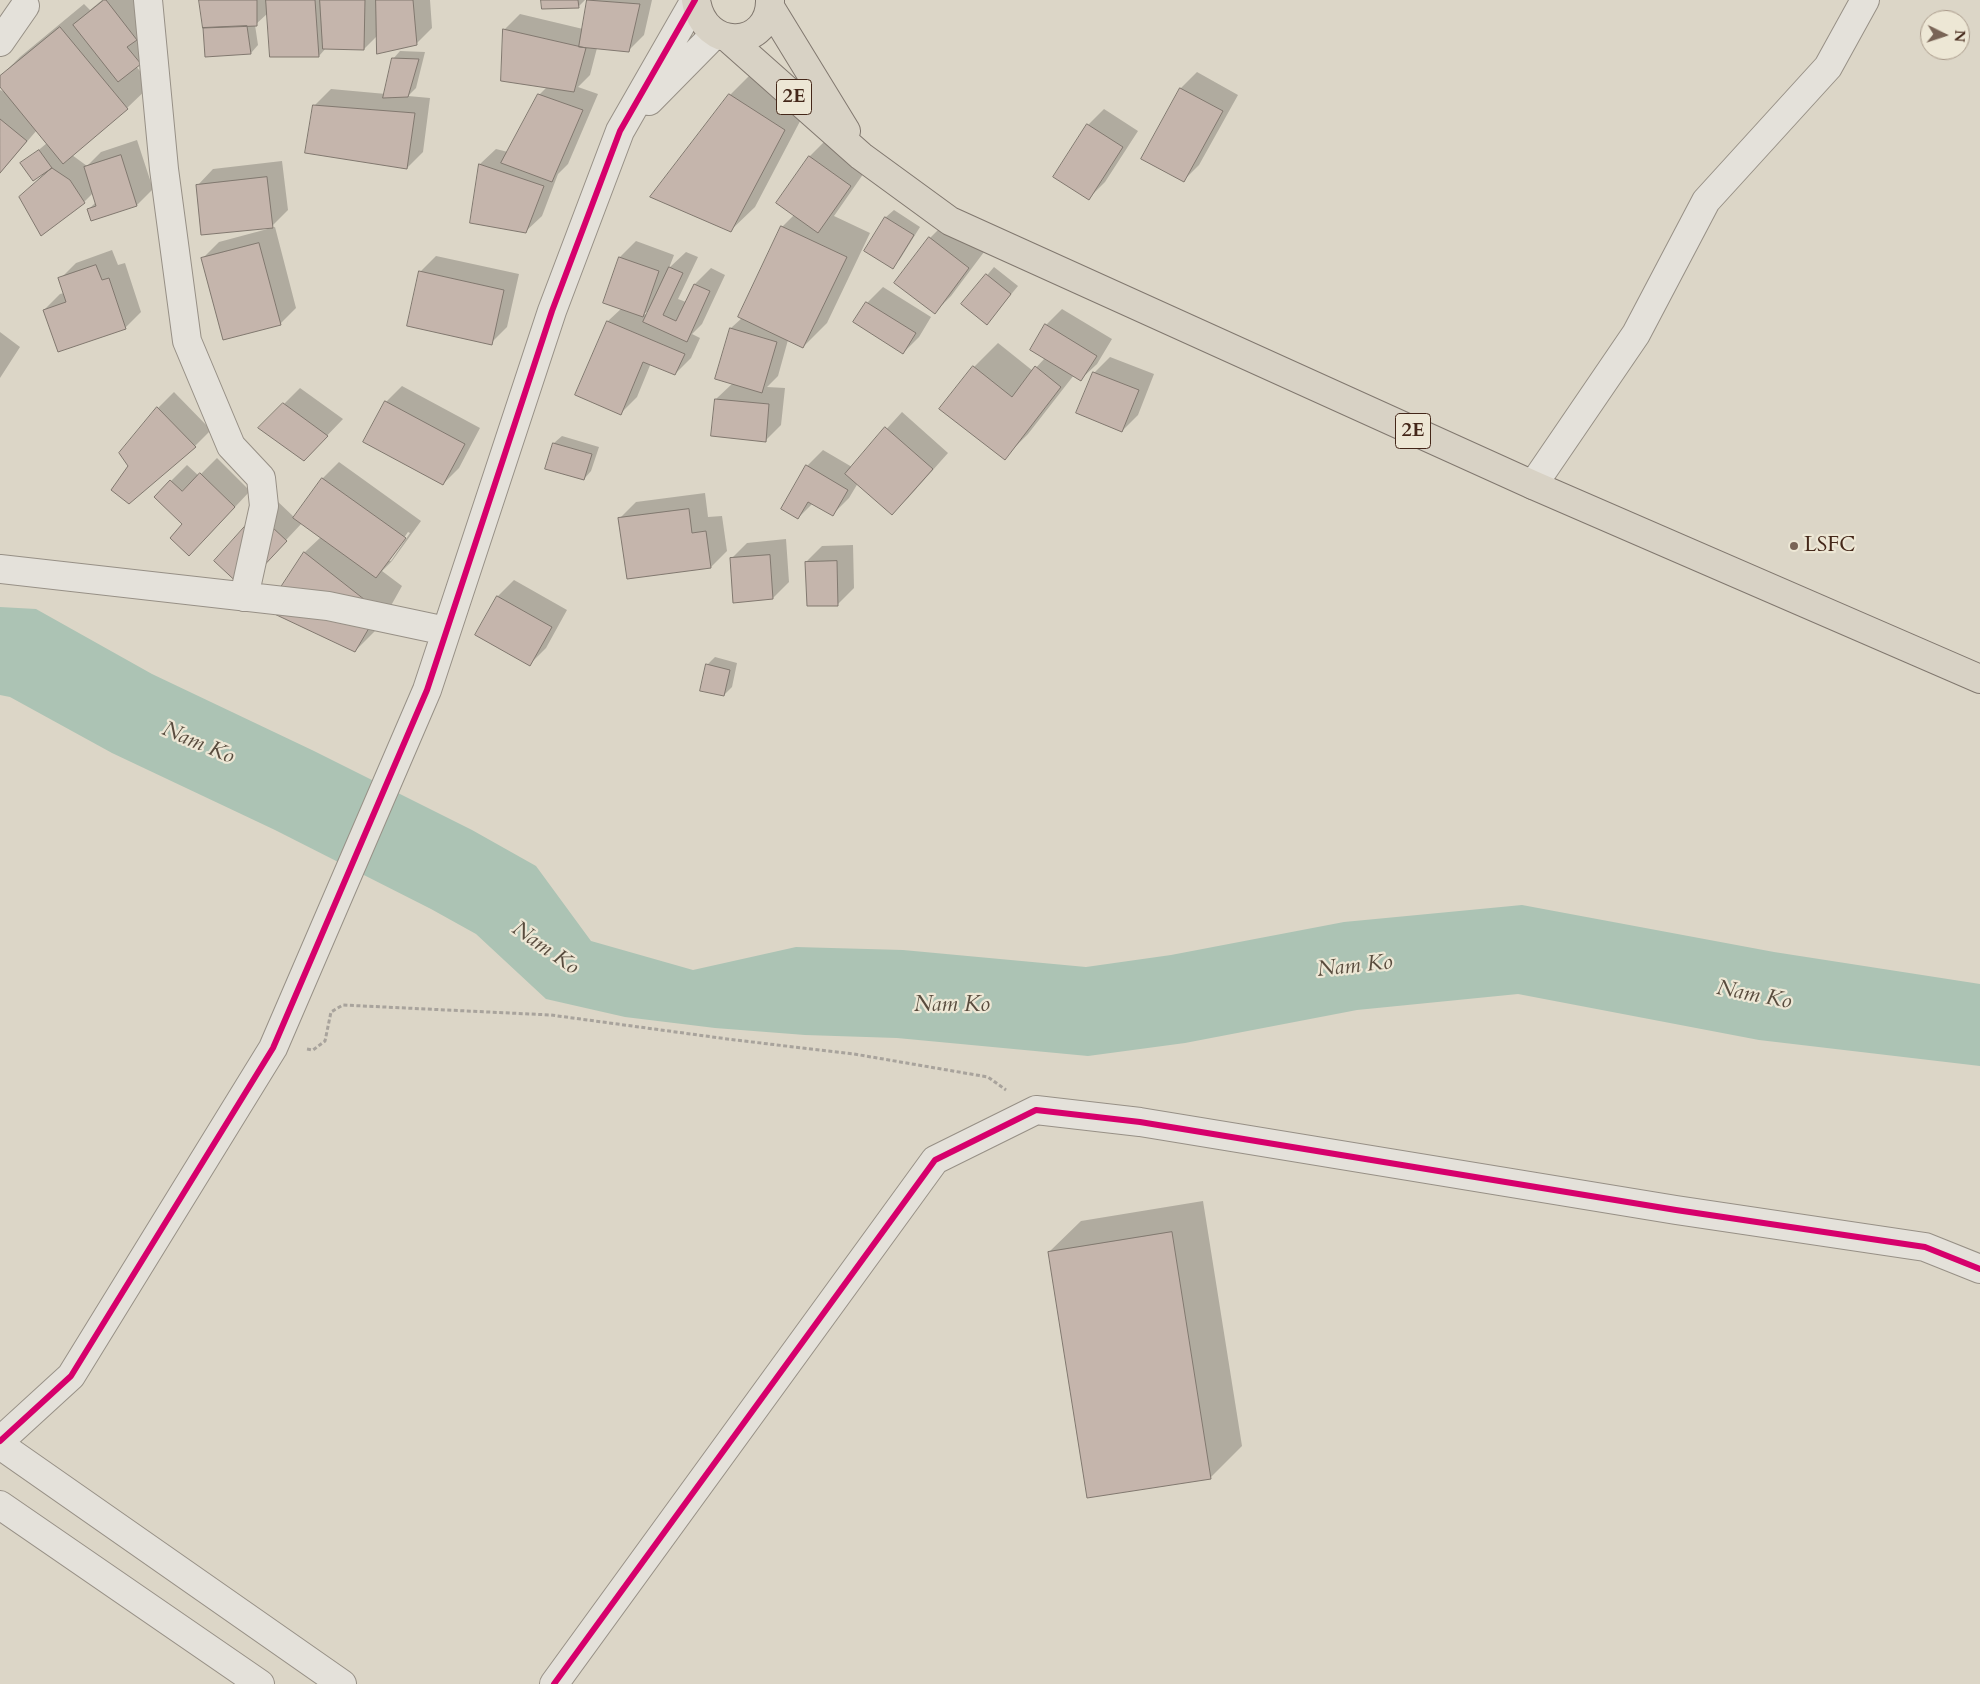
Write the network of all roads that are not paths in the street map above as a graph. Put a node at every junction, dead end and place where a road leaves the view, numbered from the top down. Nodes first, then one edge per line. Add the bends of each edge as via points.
1 (148, 0) edge
2 (696, 0) edge
3 (1865, 0) edge
4 (33, 3) edge
5 (770, 4) edge
6 (0, 16) edge
7 (721, 36) junction
8 (0, 42) edge
9 (620, 131) junction
10 (861, 156) junction
11 (1533, 485) junction
12 (0, 569) edge
13 (244, 597) junction
14 (446, 631) junction
15 (1980, 679) edge
16 (1980, 1269) edge
17 (0, 1441) edge
18 (0, 1445) edge
19 (0, 1505) edge
20 (260, 1684) edge
21 (342, 1684) edge
22 (554, 1684) edge

1 - 13 street via 164,169 187,341 231,446 261,478 264,506
2 - 7 highway via 704,24
2 - 9 street
3 - 11 street via 1828,66 1706,201 1636,334
4 - 6 street
4 - 8 street
5 - 7 highway via 765,21 756,31 743,38
5 - 10 highway, 2E
7 - 9 street
7 - 10 highway, 2E
9 - 14 street via 552,311
10 - 11 highway, 2E via 950,221
11 - 15 highway, 2E
12 - 13 street
13 - 14 street via 328,606
14 - 17 street via 427,690 277,1039 71,1376
16 - 22 street via 1925,1247 1657,1207 1140,1122 1036,1110 935,1160
18 - 21 street
19 - 20 street

